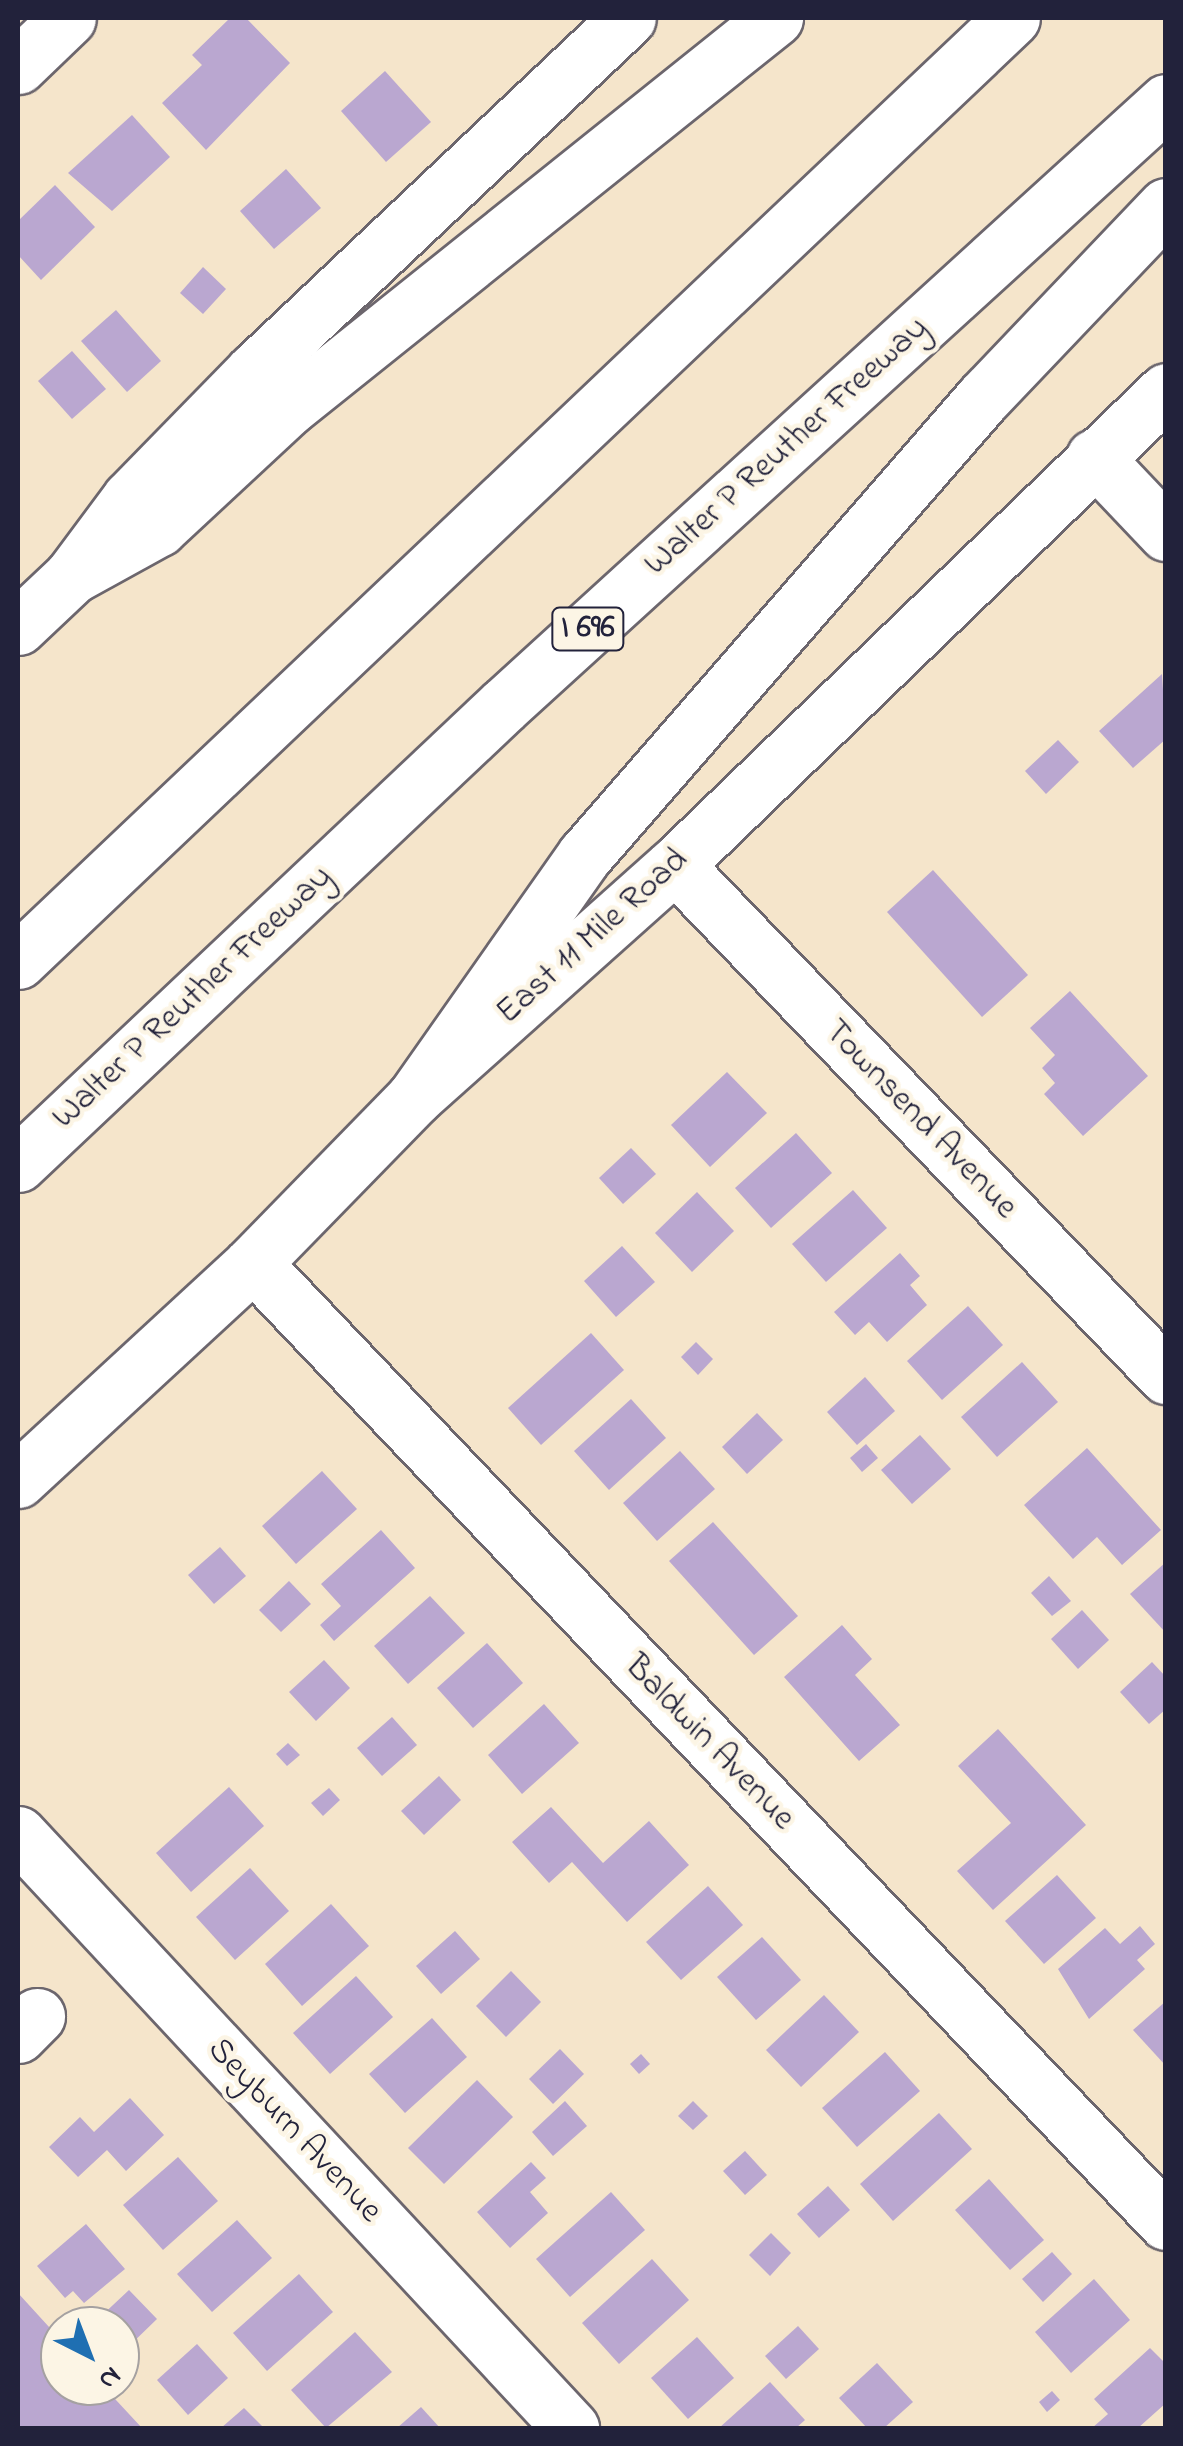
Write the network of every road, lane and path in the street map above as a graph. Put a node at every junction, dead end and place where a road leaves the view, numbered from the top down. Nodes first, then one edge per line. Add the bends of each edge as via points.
1 (68, 18) edge
2 (628, 18) edge
3 (776, 18) edge
4 (1012, 18) edge
5 (18, 66) edge
6 (1166, 102) edge
7 (1166, 206) edge
8 (1166, 391) edge
9 (1094, 458) junction
10 (1166, 532) edge
11 (72, 576) junction
12 (18, 628) edge
13 (675, 864) junction
14 (18, 961) edge
15 (414, 1098) junction
16 (18, 1164) edge
17 (253, 1263) junction
18 (1166, 1376) edge
19 (44, 1430) edge
20 (18, 1480) edge
21 (18, 1834) edge
22 (1166, 2222) edge
23 (571, 2428) edge

1 - 5 main road
2 - 11 main road via 254,371 130,498
3 - 11 main road via 288,408 158,528
4 - 14 main road
6 - 16 main road, Walter P Reuther Freeway / I 696 via 503,706
7 - 15 main road via 983,398 585,855
8 - 9 main road, East 11 Mile Road
9 - 10 main road
9 - 13 main road, East 11 Mile Road
11 - 12 main road
13 - 15 main road, East 11 Mile Road
13 - 18 main road, Townsend Avenue
15 - 17 main road, East 11 Mile Road
17 - 19 main road, East 11 Mile Road
17 - 22 main road, Baldwin Avenue
19 - 20 main road, East 11 Mile Road
21 - 23 main road, Seyburn Avenue

